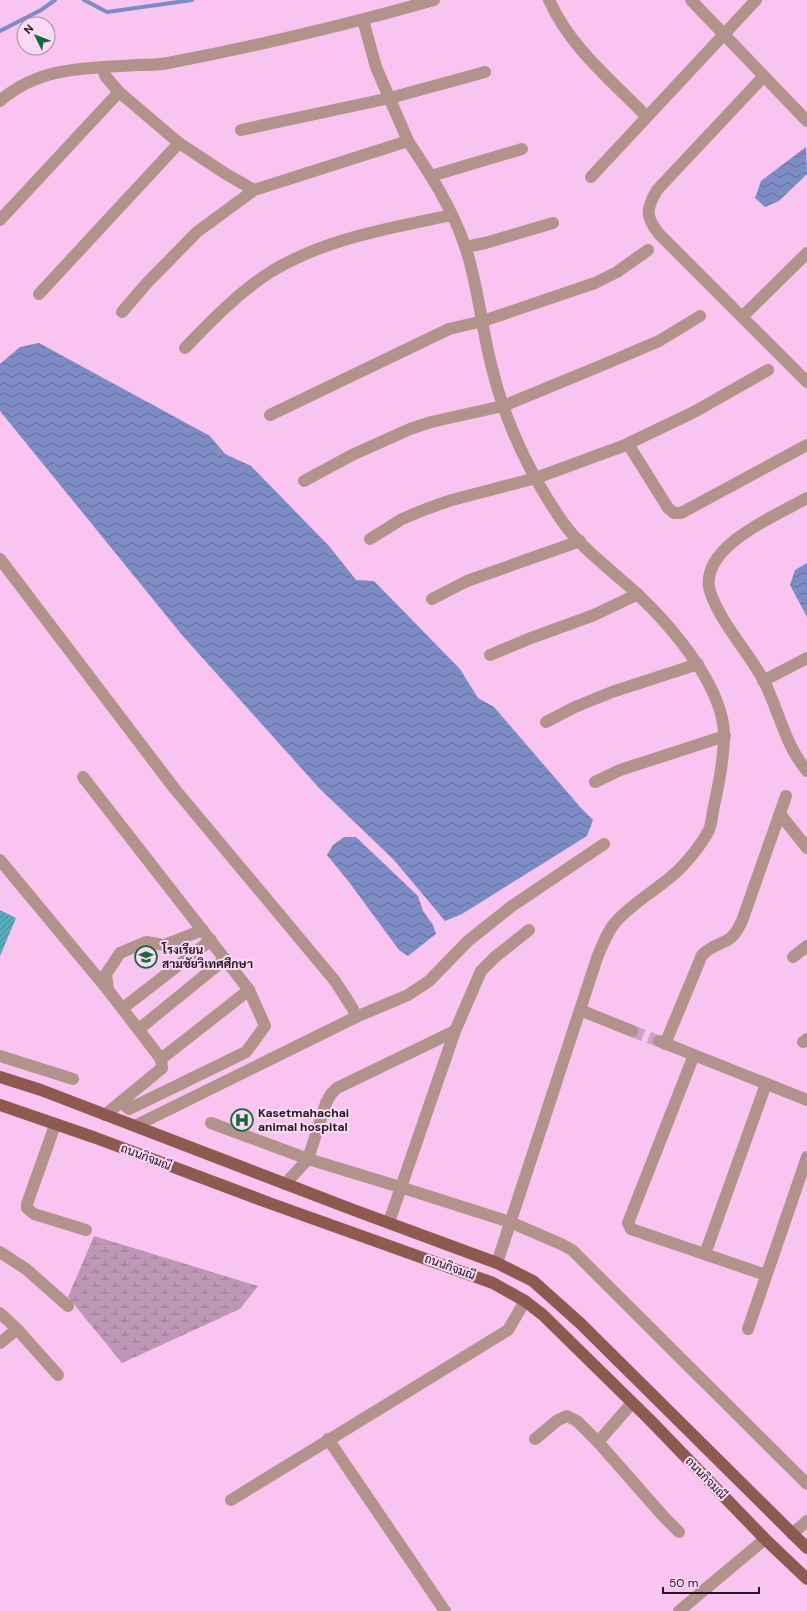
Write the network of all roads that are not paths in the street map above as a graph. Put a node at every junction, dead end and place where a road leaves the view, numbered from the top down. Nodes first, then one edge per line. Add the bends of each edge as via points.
1 (434, 0) edge
2 (549, 0) edge
3 (691, 0) edge
4 (756, 0) edge
5 (363, 20) junction
6 (724, 34) junction
7 (102, 68) junction
8 (485, 72) dead end
9 (764, 76) junction
10 (118, 92) junction
11 (390, 98) junction
12 (0, 101) edge
13 (646, 116) junction
14 (807, 121) edge
15 (241, 130) dead end
16 (408, 141) junction
17 (178, 143) junction
18 (522, 149) dead end
19 (431, 176) junction
20 (591, 177) dead end
21 (254, 190) junction
22 (452, 215) junction
23 (0, 220) edge
24 (553, 223) dead end
25 (465, 247) junction
26 (648, 250) dead end
27 (807, 253) edge
28 (39, 294) dead end
29 (122, 312) dead end
30 (700, 316) dead end
31 (742, 317) junction
32 (483, 321) junction
33 (185, 348) dead end
34 (768, 370) dead end
35 (807, 382) edge
36 (503, 406) junction
37 (270, 415) dead end
38 (628, 444) junction
39 (807, 445) edge
40 (536, 478) junction
41 (304, 481) dead end
42 (807, 498) edge
43 (370, 539) dead end
44 (580, 541) junction
45 (0, 559) edge
46 (638, 594) junction
47 (432, 599) dead end
48 (490, 655) dead end
49 (807, 658) edge
50 (698, 664) junction
51 (763, 681) junction
52 (546, 722) dead end
53 (725, 736) junction
54 (807, 771) edge
55 (83, 777) dead end
56 (595, 782) dead end
57 (786, 796) dead end
58 (780, 814) junction
59 (604, 844) dead end
60 (807, 848) edge
61 (0, 860) edge
62 (203, 930) junction
63 (528, 930) dead end
64 (211, 940) junction
65 (807, 946) edge
66 (793, 957) dead end
67 (225, 959) junction
68 (108, 990) junction
69 (249, 990) junction
70 (123, 1008) junction
71 (580, 1010) junction
72 (356, 1018) junction
73 (139, 1029) junction
74 (455, 1031) junction
75 (632, 1031) tunnel mouth
76 (694, 1055) junction
77 (0, 1056) edge
78 (161, 1058) junction
79 (0, 1077) edge
80 (74, 1079) dead end
81 (766, 1084) junction
82 (807, 1100) edge
83 (0, 1105) edge
84 (125, 1106) junction
85 (110, 1117) junction
86 (211, 1123) dead end
87 (55, 1125) junction
88 (134, 1126) junction
89 (807, 1157) edge
90 (308, 1159) junction
91 (285, 1184) junction
92 (400, 1187) junction
93 (388, 1222) junction
94 (510, 1222) junction
95 (86, 1230) dead end
96 (0, 1252) edge
97 (705, 1254) junction
98 (497, 1263) junction
99 (766, 1275) junction
100 (525, 1301) junction
101 (68, 1306) dead end
102 (0, 1313) edge
103 (17, 1329) junction
104 (748, 1329) dead end
105 (0, 1343) edge
106 (58, 1375) dead end
107 (632, 1403) junction
108 (328, 1439) junction
109 (535, 1439) dead end
110 (598, 1442) junction
111 (807, 1484) edge
112 (231, 1500) dead end
113 (807, 1521) edge
114 (679, 1532) dead end
115 (792, 1534) junction
116 (765, 1539) junction
117 (807, 1548) edge
118 (807, 1579) edge
119 (446, 1611) edge
120 (680, 1611) edge

1 - 5 street
2 - 13 street via 578,48
3 - 6 street
4 - 6 street
5 - 7 street via 166,63
5 - 11 street via 376,67
6 - 9 street
6 - 13 street
7 - 10 street
7 - 12 street via 52,73 20,86
8 - 11 street
9 - 14 street
9 - 31 street via 657,190 649,204 648,214 652,226 659,234
10 - 17 street
10 - 23 street
11 - 15 street
11 - 16 street
13 - 20 street
16 - 19 street
16 - 21 street
17 - 21 street
17 - 28 street
18 - 19 street
19 - 22 street
21 - 29 street via 196,232
22 - 25 street
22 - 33 street via 378,230 293,260 272,272 228,305
24 - 25 street
25 - 32 street
26 - 32 street via 618,272 595,283
27 - 31 street
30 - 36 street via 659,341
31 - 35 street
32 - 36 street via 491,364
32 - 37 street via 449,329
34 - 38 street via 694,412
36 - 40 street via 515,439
36 - 41 street via 410,429
38 - 39 street via 668,508 674,513 681,513
38 - 40 street
40 - 43 street via 426,509 402,519
40 - 44 street via 563,523
42 - 51 street via 741,535 715,560 710,573 709,586 714,602
44 - 46 street
44 - 47 street via 467,581
45 - 72 street via 174,788 334,981 353,1008
46 - 48 street via 594,615
46 - 50 street
49 - 51 street
50 - 52 street via 612,692
50 - 53 street via 711,685
51 - 54 street via 792,750
53 - 56 street via 620,770
53 - 71 street via 720,778 709,829 691,857 676,873 615,922 599,952
55 - 62 street
57 - 58 street
58 - 60 street
58 - 76 street via 742,921 735,934 708,948 702,955 661,1042
59 - 72 street via 512,906 468,941 429,981 402,998
61 - 68 street
62 - 64 street
62 - 68 street via 164,945 146,942 120,953 106,974
63 - 74 street via 481,971
64 - 67 street
64 - 70 street
65 - 66 street
67 - 69 street
67 - 73 street
68 - 70 street
69 - 78 street
69 - 84 street via 265,1026 246,1052
70 - 73 street
71 - 75 street
71 - 94 street
72 - 88 street
73 - 78 street
74 - 90 street via 337,1088 326,1103
74 - 92 street
76 - 81 street
76 - 97 street via 628,1223 631,1229
77 - 80 street
78 - 84 street via 162,1068
79 - 85 main road, ถนนกิจมณี
81 - 82 street
81 - 97 street
83 - 87 main road, ถนนกิจมณี
84 - 85 street
85 - 88 main road, ถนนกิจมณี
86 - 90 street
87 - 95 street via 27,1208 34,1214
87 - 100 main road, ถนนกิจมณี via 493,1283
88 - 91 main road, ถนนกิจมณี
89 - 99 street
90 - 91 street
90 - 92 street
91 - 93 main road, ถนนกิจมณี
92 - 93 street
92 - 94 street
93 - 98 main road, ถนนกิจมณี
94 - 98 street
94 - 111 street via 572,1250
96 - 101 street via 26,1270
97 - 99 street
98 - 115 main road, ถนนกิจมณี via 533,1281 580,1323
99 - 104 street
100 - 107 main road, ถนนกิจมณี via 543,1315
100 - 108 street via 508,1330
102 - 103 street
103 - 105 street
103 - 106 street
107 - 110 street
107 - 116 main road, ถนนกิจมณี
108 - 112 street
108 - 119 street
109 - 110 street via 558,1420 567,1416 577,1421
110 - 114 street
113 - 115 street
115 - 117 main road, ถนนกิจมณี
116 - 118 main road, ถนนกิจมณี
116 - 120 street

